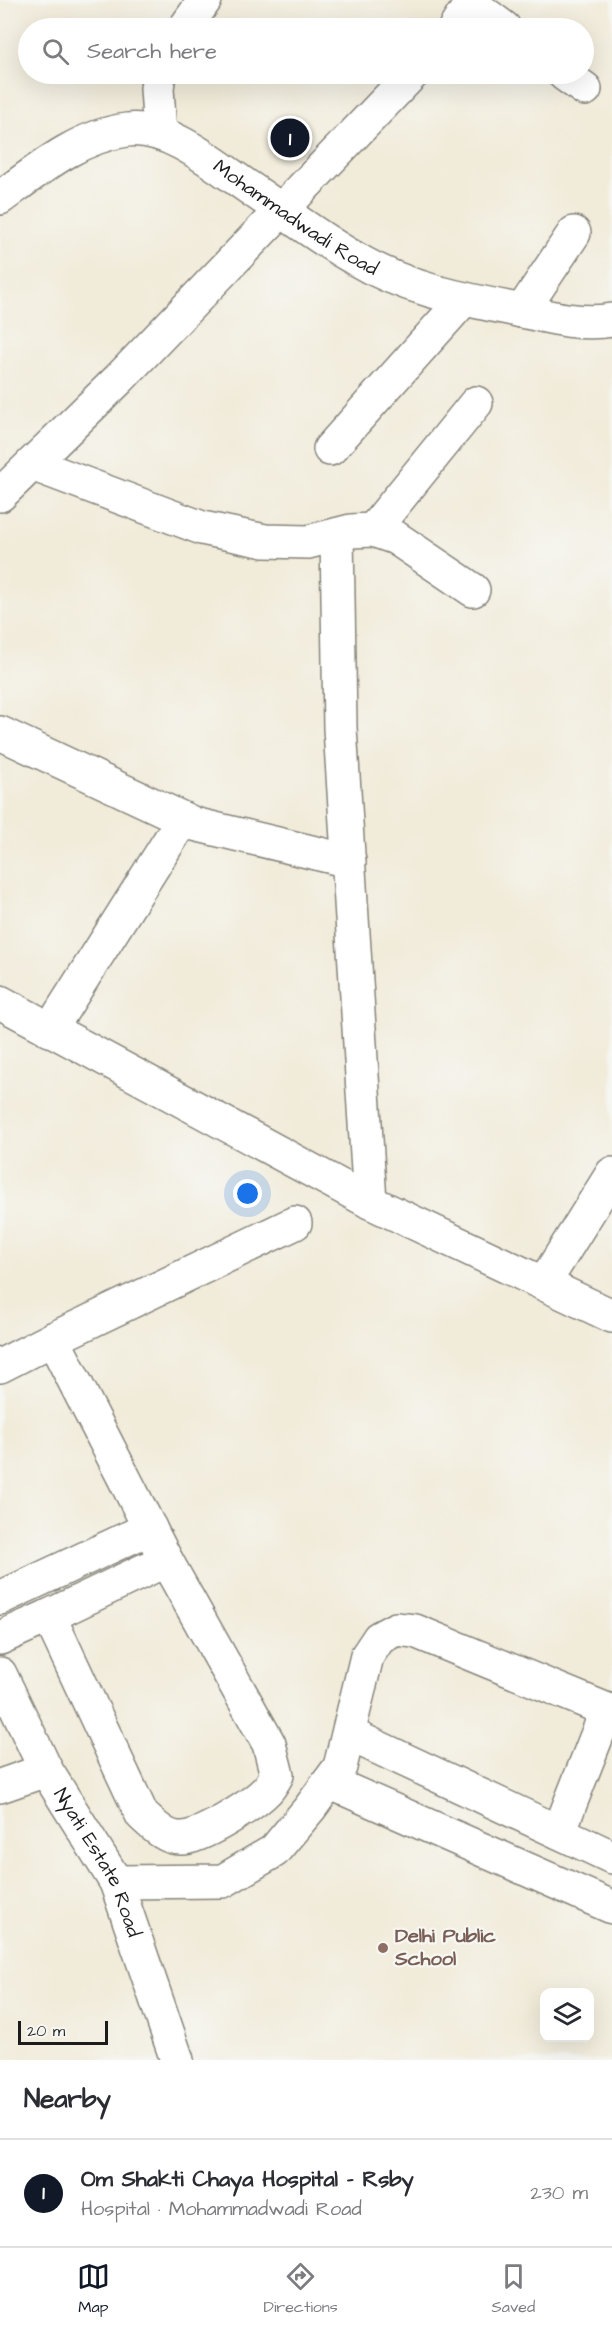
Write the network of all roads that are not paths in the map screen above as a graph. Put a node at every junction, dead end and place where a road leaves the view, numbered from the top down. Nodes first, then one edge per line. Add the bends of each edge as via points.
1 (205, 0) edge
2 (467, 11) edge
3 (192, 18) edge
4 (482, 18) edge
5 (158, 84) edge
6 (402, 84) edge
7 (160, 134) junction
8 (0, 198) edge
9 (282, 210) junction
10 (574, 233) dead end
11 (464, 299) junction
12 (522, 311) junction
13 (612, 320) edge
14 (476, 404) dead end
15 (330, 449) dead end
16 (32, 464) junction
17 (0, 495) edge
18 (373, 530) junction
19 (337, 535) junction
20 (473, 590) dead end
21 (0, 733) edge
22 (183, 819) junction
23 (349, 861) junction
24 (0, 1002) edge
25 (50, 1030) junction
26 (612, 1174) edge
27 (370, 1202) junction
28 (295, 1223) dead end
29 (544, 1282) junction
30 (612, 1316) edge
31 (52, 1340) junction
32 (0, 1366) edge
33 (150, 1528) junction
34 (166, 1560) junction
35 (0, 1598) edge
36 (49, 1616) junction
37 (0, 1638) edge
38 (0, 1674) edge
39 (610, 1711) edge
40 (349, 1734) junction
41 (46, 1770) junction
42 (329, 1782) junction
43 (0, 1786) edge
44 (559, 1832) junction
45 (612, 1857) edge
46 (116, 1882) junction
47 (612, 1907) edge
48 (177, 2060) edge

1 - 3 street
2 - 4 street
5 - 7 street
6 - 9 street
7 - 8 street, Mohammadwadi Road via 128,130 89,139 41,167
7 - 9 street, Mohammadwadi Road via 191,148
9 - 11 street, Mohammadwadi Road via 354,259 390,277 428,292
9 - 16 street
10 - 12 street
11 - 12 street, Mohammadwadi Road
11 - 15 street
12 - 13 street, Mohammadwadi Road via 597,323
14 - 18 street
16 - 17 street
16 - 19 street via 202,528 265,541 308,542
18 - 19 street
18 - 20 street via 396,538
19 - 23 street via 340,728
21 - 22 street
22 - 23 street
22 - 25 street
23 - 27 street
24 - 25 street
25 - 27 street
26 - 29 street
27 - 29 street
28 - 31 street
29 - 30 street
31 - 32 street
31 - 33 street
33 - 34 street
33 - 35 street
34 - 36 street
34 - 36 street via 269,1744 276,1774 269,1789 252,1804 209,1828 182,1838 158,1831 142,1815
36 - 37 street
38 - 41 street, Nyati Estate Road
39 - 40 street via 415,1631 396,1629 379,1638 367,1656
39 - 44 street
40 - 42 street via 340,1767
40 - 44 street
41 - 43 street
41 - 46 street, Nyati Estate Road
42 - 46 street via 273,1851 223,1881
42 - 47 street
44 - 45 street
46 - 48 street, Nyati Estate Road

